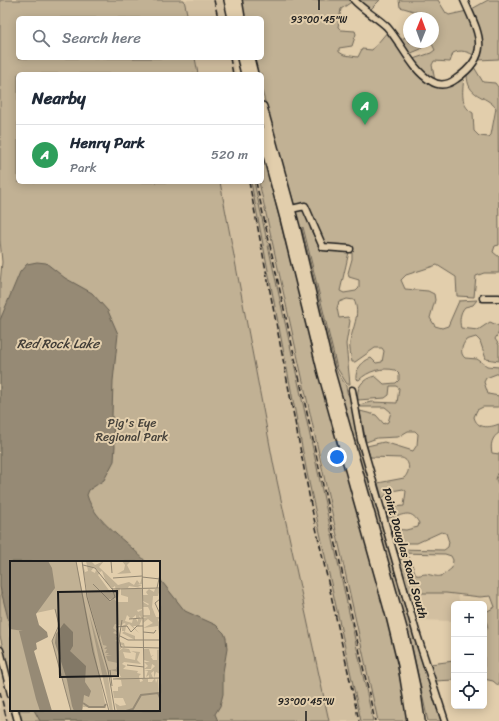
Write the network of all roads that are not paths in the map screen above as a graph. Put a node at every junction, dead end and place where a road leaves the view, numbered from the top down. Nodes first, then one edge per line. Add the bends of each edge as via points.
1 (229, 0) edge
2 (236, 0) edge
3 (354, 0) edge
4 (464, 0) edge
5 (233, 16) edge
6 (240, 16) edge
7 (242, 60) edge
8 (250, 60) edge
9 (246, 72) edge
10 (252, 72) edge
11 (264, 115) edge
12 (264, 139) edge
13 (287, 210) junction
14 (350, 249) dead end
15 (483, 298) dead end
16 (499, 298) edge
17 (352, 390) dead end
18 (0, 650) edge
19 (411, 665) junction
20 (10, 690) edge
21 (15, 711) edge
22 (18, 721) edge
23 (412, 721) edge
24 (420, 721) edge
25 (426, 721) edge
26 (444, 721) edge

1 - 5 highway
2 - 6 highway
3 - 4 street via 386,27 425,76 434,83 444,85 467,71 479,54 478,36
7 - 9 highway
8 - 10 highway
11 - 13 highway
12 - 13 highway
13 - 14 street via 304,206 323,247
13 - 19 highway
13 - 23 highway via 323,373 393,623
15 - 16 street
17 - 26 street, Point Douglas Road South via 363,447
18 - 20 street
19 - 24 highway
19 - 25 highway
21 - 22 street

